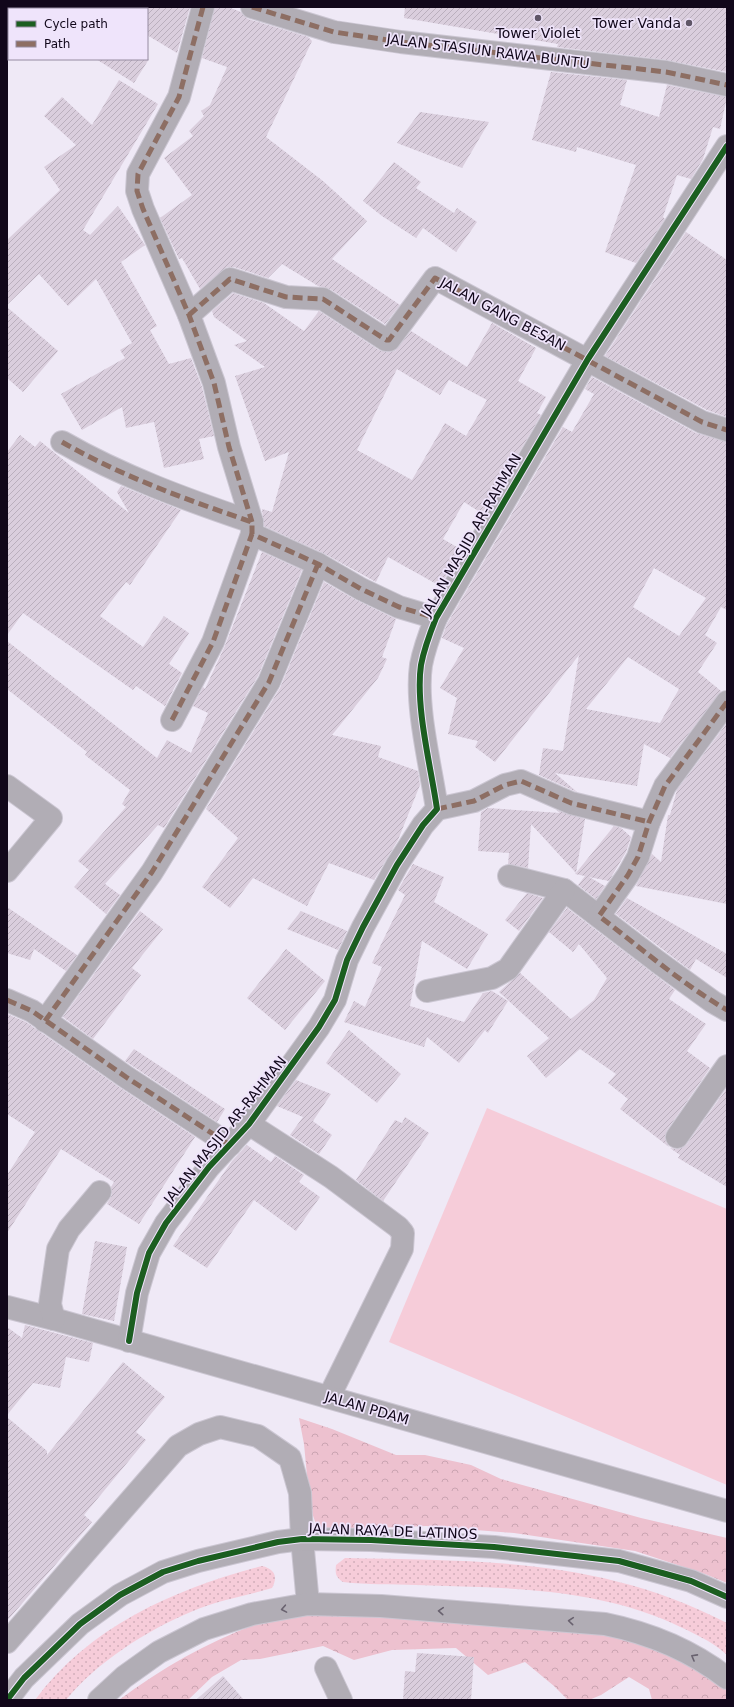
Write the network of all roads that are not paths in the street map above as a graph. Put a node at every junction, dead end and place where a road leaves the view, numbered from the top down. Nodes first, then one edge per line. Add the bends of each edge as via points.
1 (203, 7) edge
2 (252, 7) edge
3 (727, 85) edge
4 (727, 146) edge
5 (189, 315) junction
6 (588, 359) junction
7 (727, 430) edge
8 (62, 442) dead end
9 (252, 528) junction
10 (318, 564) junction
11 (436, 618) junction
12 (727, 702) edge
13 (172, 720) dead end
14 (7, 786) edge
15 (437, 809) junction
16 (649, 822) junction
17 (7, 871) edge
18 (509, 876) dead end
19 (564, 890) junction
20 (599, 916) junction
21 (427, 992) dead end
22 (7, 1000) edge
23 (727, 1010) edge
24 (45, 1021) junction
25 (727, 1066) edge
26 (249, 1124) junction
27 (677, 1137) dead end
28 (230, 1145) junction
29 (100, 1192) dead end
30 (7, 1307) edge
31 (54, 1319) junction
32 (129, 1341) junction
33 (329, 1397) junction
34 (727, 1510) edge
35 (302, 1539) junction
36 (727, 1597) edge
37 (308, 1604) junction
38 (7, 1642) edge
39 (326, 1668) dead end
40 (727, 1678) edge
41 (7, 1700) edge
42 (99, 1700) edge
43 (341, 1700) edge

1 - 5 street via 179,97 138,174 137,191
2 - 3 street, JALAN STASIUN RAWA BUNTU via 334,32 666,72
4 - 6 street, JALAN MASJID AR-RAHMAN
5 - 6 street, JALAN GANG BESAN via 230,279 286,297 323,299 389,340 435,278
5 - 9 street via 214,383
6 - 7 street via 702,422
6 - 11 street, JALAN MASJID AR-RAHMAN
8 - 9 street via 95,461
9 - 10 street
9 - 13 street via 213,642
10 - 11 street via 399,607
10 - 24 street via 269,682 152,872
11 - 15 street, JALAN MASJID AR-RAHMAN via 421,666 421,694 424,733
12 - 16 street via 678,771 671,777
14 - 17 street via 51,818
15 - 16 street via 474,801 505,785 521,781 571,803
15 - 26 street, JALAN MASJID AR-RAHMAN via 423,825 397,865 363,927 347,960 335,1000 319,1027
16 - 20 street via 633,867
18 - 19 street
19 - 20 street
19 - 21 street via 508,969 492,978
20 - 23 street
22 - 24 street via 32,1011
24 - 28 street
25 - 27 street
26 - 28 street, JALAN MASJID AR-RAHMAN
26 - 33 street via 331,1177 403,1233 402,1249
28 - 32 street, JALAN MASJID AR-RAHMAN via 209,1167 166,1223 149,1253 137,1293
29 - 31 street via 69,1229 58,1249 50,1304
30 - 31 street, JALAN PDAM
31 - 32 street, JALAN PDAM
32 - 33 street, JALAN PDAM
33 - 34 street, JALAN PDAM
35 - 36 street, JALAN RAYA DE LATINOS via 494,1547 619,1561 691,1581
35 - 37 street, JALAN RAYA DE LATINOS
35 - 38 street via 300,1493 290,1458 258,1436 220,1427 199,1434 178,1446
35 - 41 street, JALAN RAYA DE LATINOS via 278,1542 198,1561 163,1572 120,1595 80,1624 24,1678
40 -> 37 street via 715,1668 674,1646 632,1629 605,1624 381,1606
37 -> 42 street via 252,1614 204,1629 159,1652 124,1677
39 - 43 street

